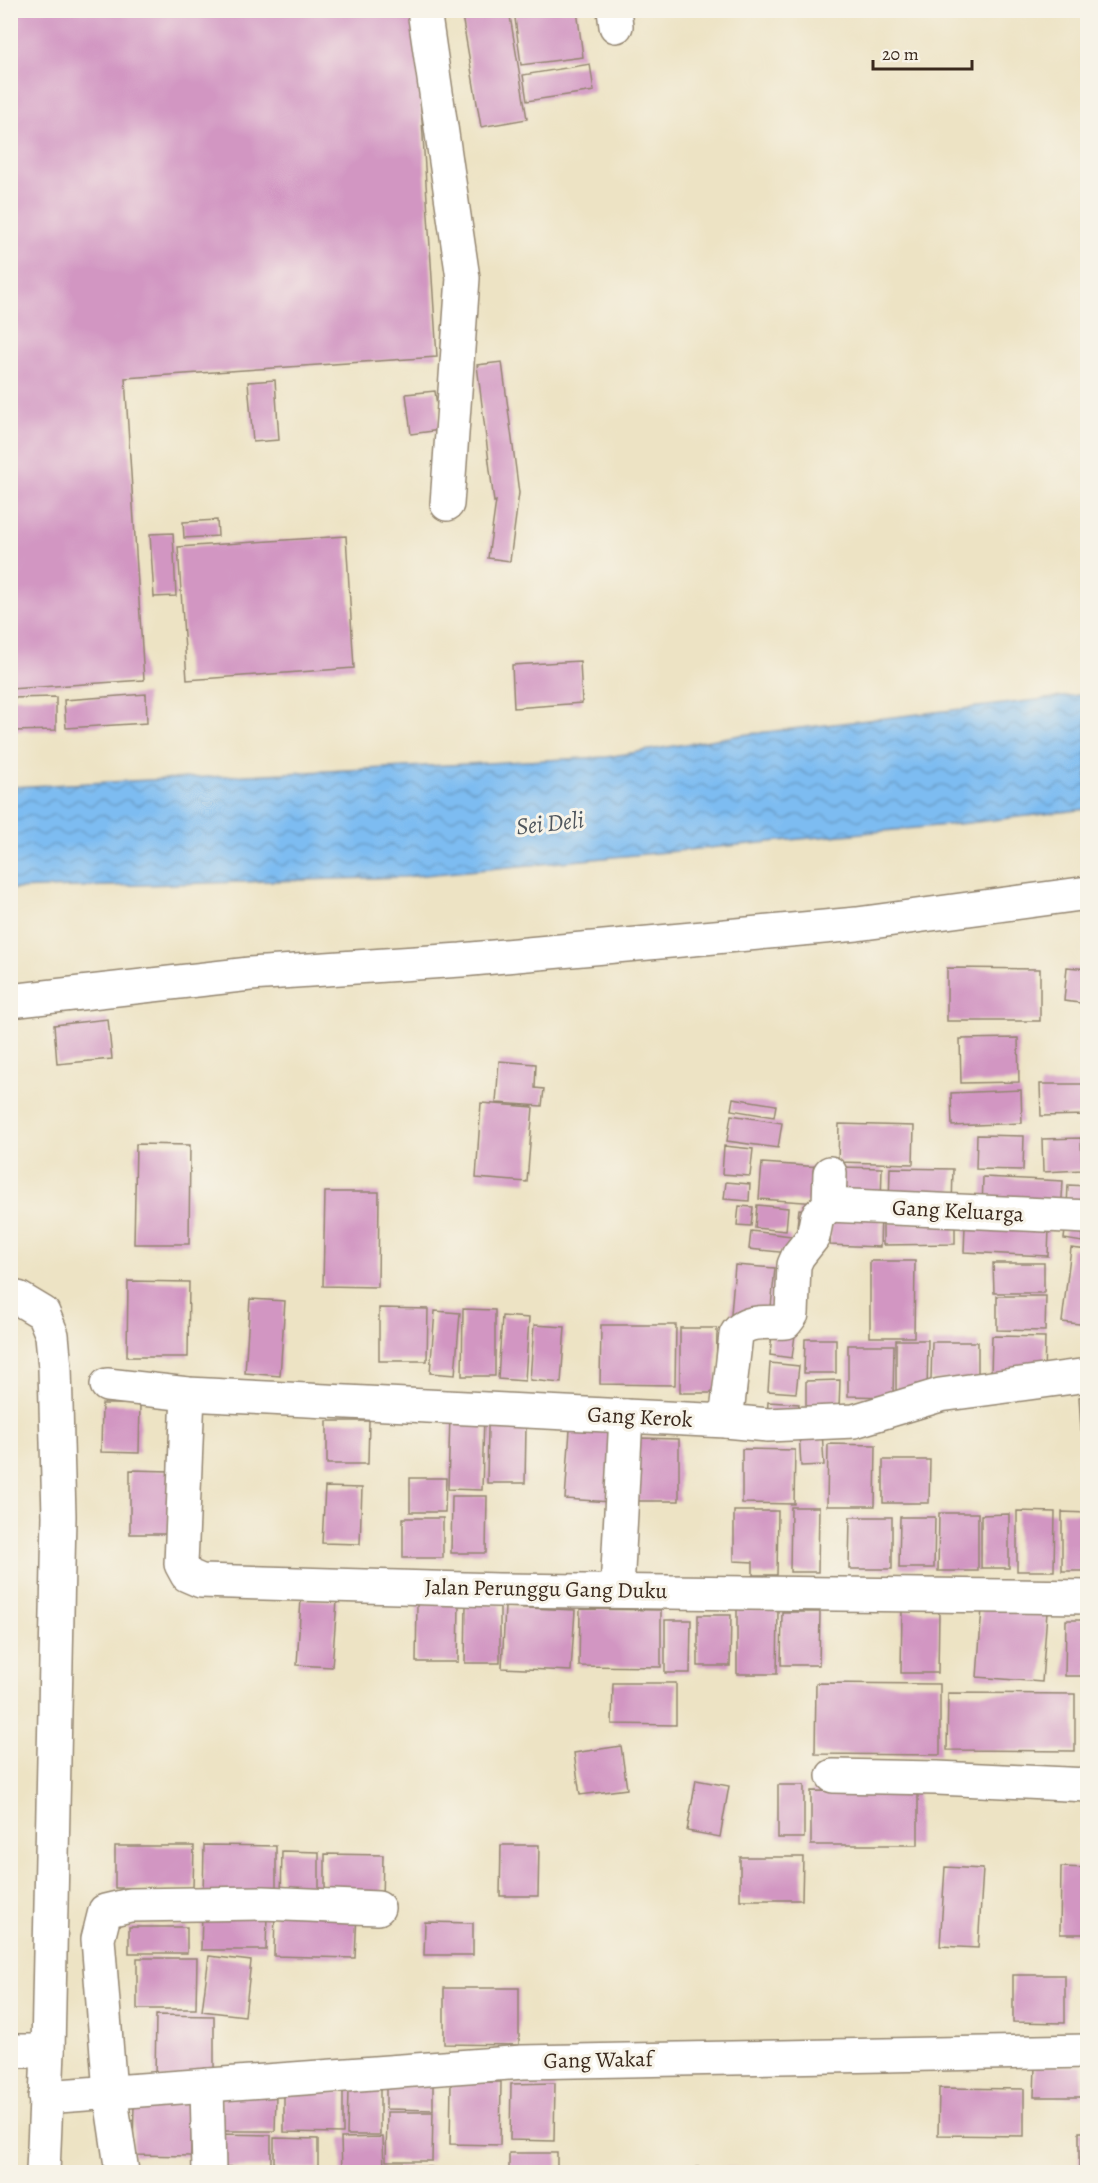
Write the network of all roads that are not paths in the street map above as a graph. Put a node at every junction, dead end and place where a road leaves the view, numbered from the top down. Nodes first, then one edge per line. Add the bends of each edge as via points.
1 (424, 10) edge
2 (447, 504) dead end
3 (1088, 893) edge
4 (10, 1001) edge
5 (1088, 1217) edge
6 (10, 1297) edge
7 (1088, 1375) edge
8 (107, 1384) dead end
9 (188, 1394) junction
10 (626, 1416) junction
11 (726, 1421) junction
12 (617, 1590) junction
13 (1088, 1597) edge
14 (833, 1776) dead end
15 (1088, 1785) edge
16 (378, 1908) dead end
17 (10, 2051) edge
18 (1088, 2051) edge
19 (48, 2052) junction
20 (207, 2085) junction
21 (110, 2092) junction
22 (45, 2097) junction
23 (43, 2172) edge
24 (122, 2172) edge
25 (209, 2172) edge

1 - 2 street via 463,278
3 - 4 street via 857,924 461,960 250,974
5 - 11 street, Gang Keluarga via 829,1189 813,1237 794,1265 790,1319 739,1328
6 - 19 street via 43,1312 52,1335 55,1368 59,1516
7 - 11 street, Gang Kerok via 940,1395 854,1421 768,1425
8 - 9 street, Gang Kerok
9 - 10 street, Gang Kerok
9 - 12 street, Jalan Perunggu Gang Duku via 182,1564 194,1579
10 - 11 street, Gang Kerok
10 - 12 street
12 - 13 street, Jalan Perunggu Gang Duku
14 - 15 street
16 - 21 street via 241,1903 130,1905 105,1911 98,1939
17 - 19 street
18 - 20 street, Gang Wakaf via 523,2061
19 - 22 street
20 - 21 street, Gang Wakaf
20 - 25 street
21 - 22 street, Gang Wakaf
21 - 24 street
22 - 23 street

